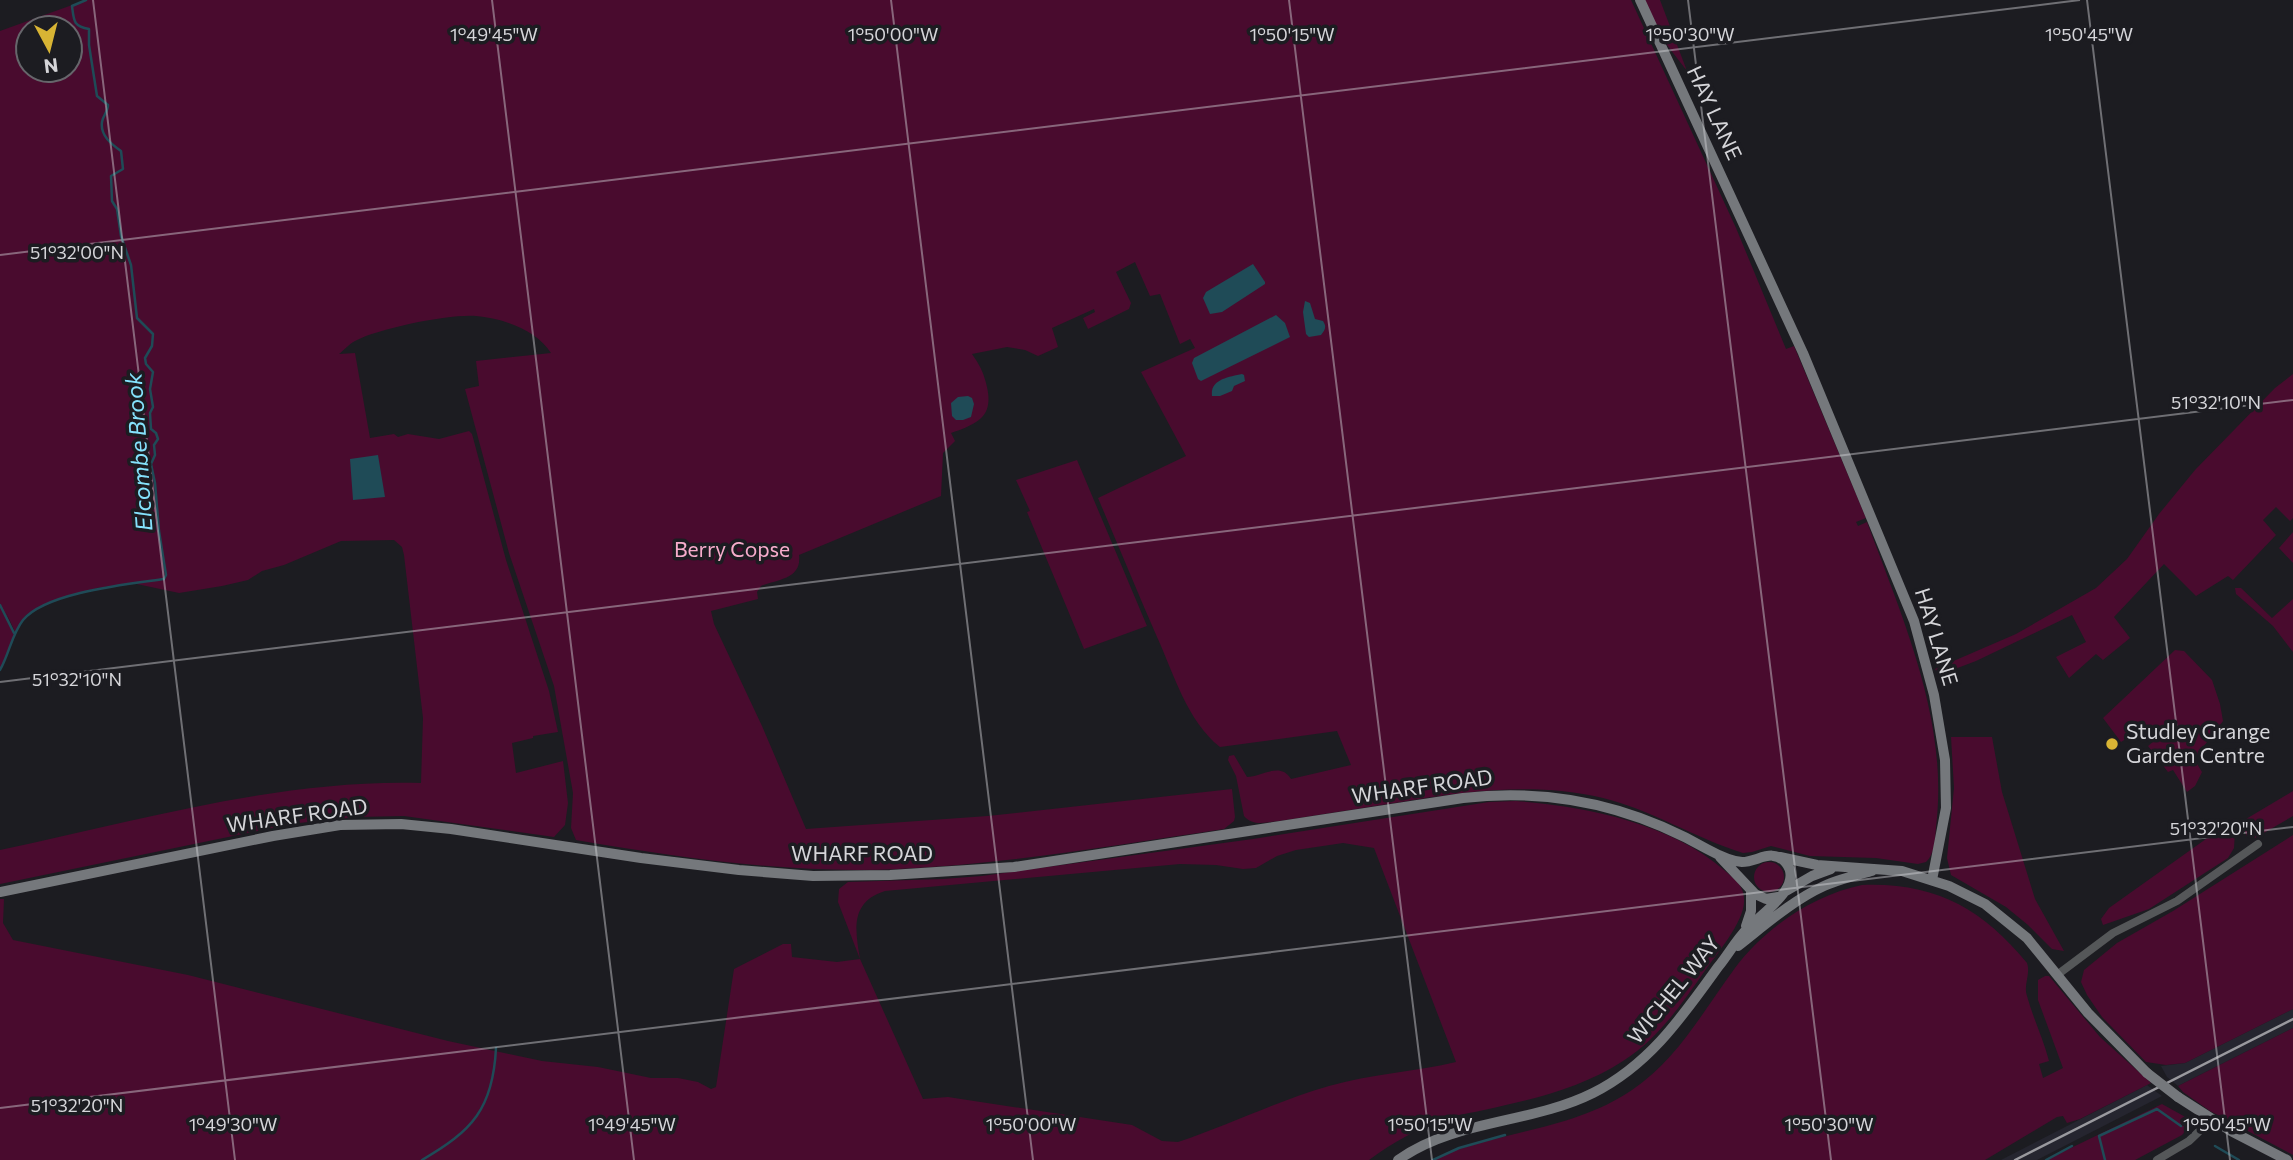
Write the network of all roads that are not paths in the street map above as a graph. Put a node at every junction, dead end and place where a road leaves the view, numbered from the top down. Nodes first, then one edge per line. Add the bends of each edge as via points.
1 (1640, 0) edge
2 (2258, 844) dead end
3 (1717, 855) junction
4 (1777, 857) junction
5 (1754, 861) junction
6 (1837, 868) junction
7 (1883, 868) junction
8 (1932, 880) junction
9 (1750, 887) junction
10 (0, 892) edge
11 (1782, 894) junction
12 (1744, 931) junction
13 (1728, 955) junction
14 (2057, 975) junction
15 (2212, 1119) junction
16 (1398, 1160) edge
17 (2157, 1160) edge
18 (2287, 1160) edge

1 - 8 main road, HAY LANE via 1803,353 1914,621 1945,760 1946,808
2 - 14 street via 2177,901 2113,933
3 - 5 main road, WHARF ROAD
3 - 9 main road, WHARF ROAD
3 - 10 main road, WHARF ROAD via 1664,826 1614,809 1563,799 1502,795 1014,867 890,875 813,876 739,870 431,826 367,824 273,836
4 - 5 main road, WHARF ROAD
4 - 6 main road, WHARF ROAD
4 - 11 main road via 1791,874
5 - 9 main road via 1747,873
6 - 7 main road, WHARF ROAD
6 - 11 main road, WHARF ROAD
7 - 8 main road, WHARF ROAD
7 - 13 main road via 1816,890
8 - 14 main road via 1972,897 2004,918
9 - 11 main road via 1766,899
9 - 12 main road, WICHEL WAY via 1751,914
11 - 12 main road, WICHEL WAY
12 - 13 main road, WICHEL WAY
13 - 16 main road, WICHEL WAY via 1661,1043 1614,1082 1568,1104 1443,1137
14 - 15 main road, bridge via 2147,1073
15 - 17 street via 2189,1141
15 - 18 main road

